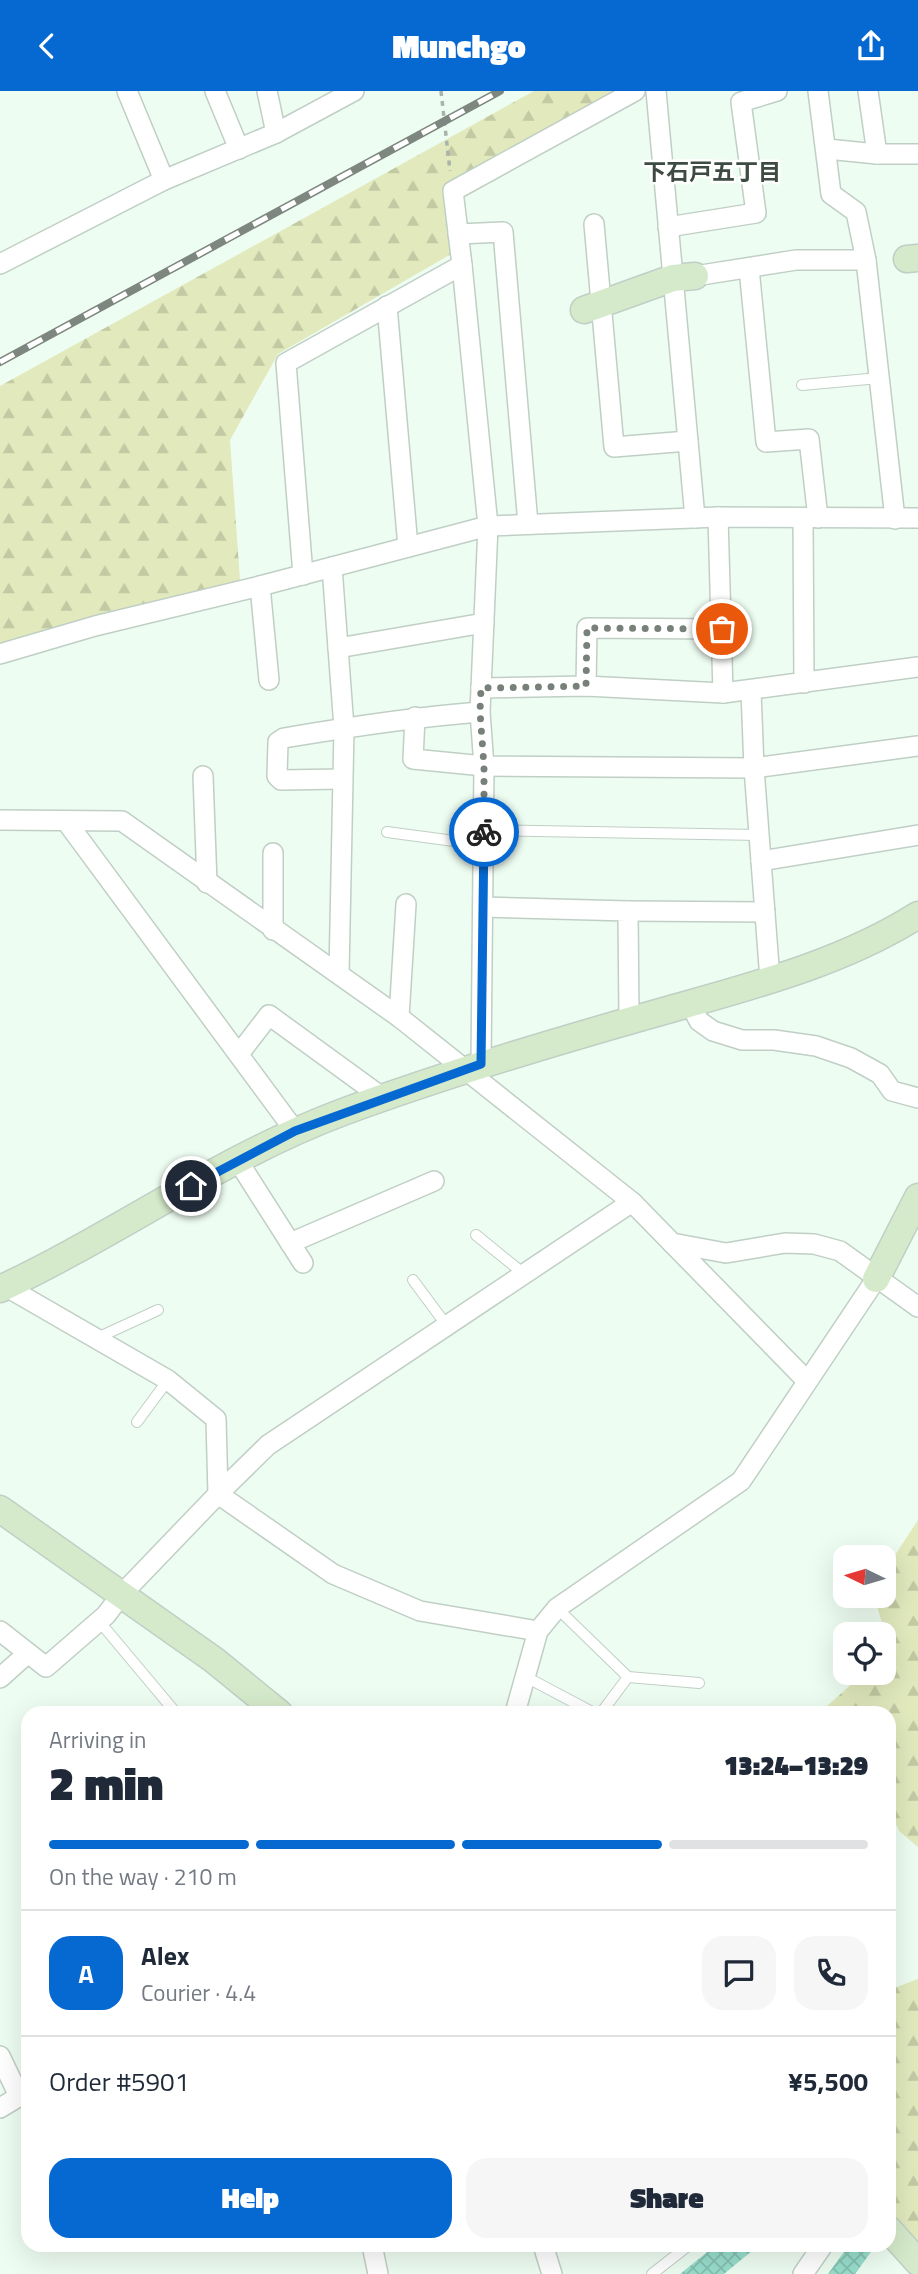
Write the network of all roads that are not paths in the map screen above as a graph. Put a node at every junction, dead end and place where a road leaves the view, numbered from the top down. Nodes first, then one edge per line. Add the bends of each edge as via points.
1 (127, 91) edge
2 (215, 91) edge
3 (267, 91) edge
4 (635, 91) edge
5 (656, 91) edge
6 (777, 91) edge
7 (818, 91) edge
8 (868, 91) edge
9 (342, 94) edge
10 (276, 133) junction
11 (239, 149) junction
12 (827, 149) junction
13 (918, 153) edge
14 (877, 154) junction
15 (164, 180) junction
16 (594, 224) dead end
17 (668, 227) junction
18 (458, 234) junction
19 (866, 260) junction
20 (0, 264) edge
21 (461, 265) junction
22 (749, 268) junction
23 (684, 277) junction
24 (387, 306) junction
25 (592, 307) junction
26 (879, 378) junction
27 (802, 385) dead end
28 (688, 441) junction
29 (718, 517) junction
30 (695, 518) junction
31 (811, 518) junction
32 (918, 518) edge
33 (895, 519) junction
34 (528, 524) junction
35 (488, 526) junction
36 (408, 547) junction
37 (332, 567) junction
38 (303, 575) junction
39 (260, 586) junction
40 (484, 624) junction
41 (722, 629) junction
42 (338, 648) junction
43 (0, 655) edge
44 (918, 667) edge
45 (269, 680) dead end
46 (804, 683) junction
47 (586, 686) junction
48 (481, 688) junction
49 (751, 691) junction
50 (723, 694) junction
51 (480, 712) junction
52 (415, 717) junction
53 (344, 728) junction
54 (918, 746) edge
55 (484, 766) junction
56 (754, 768) junction
57 (202, 776) dead end
58 (342, 779) junction
59 (0, 820) edge
60 (66, 821) junction
61 (387, 832) dead end
62 (759, 835) junction
63 (918, 835) edge
64 (484, 838) junction
65 (273, 853) dead end
66 (761, 861) junction
67 (207, 883) junction
68 (406, 904) dead end
69 (483, 907) junction
70 (628, 911) junction
71 (765, 912) junction
72 (918, 915) edge
73 (273, 930) junction
74 (339, 974) junction
75 (770, 980) junction
76 (690, 1003) junction
77 (399, 1017) junction
78 (629, 1020) junction
79 (239, 1055) junction
80 (473, 1066) junction
81 (383, 1098) junction
82 (918, 1098) edge
83 (295, 1131) junction
84 (238, 1161) junction
85 (434, 1181) dead end
86 (918, 1197) edge
87 (632, 1202) junction
88 (476, 1235) dead end
89 (290, 1243) junction
90 (672, 1243) junction
91 (303, 1263) dead end
92 (524, 1274) junction
93 (876, 1279) junction
94 (414, 1280) dead end
95 (3, 1288) edge
96 (918, 1307) edge
97 (158, 1310) dead end
98 (447, 1326) junction
99 (97, 1338) junction
100 (168, 1380) junction
101 (807, 1381) junction
102 (136, 1422) dead end
103 (218, 1494) junction
104 (0, 1510) edge
105 (122, 1594) junction
106 (557, 1608) junction
107 (99, 1621) junction
108 (0, 1631) edge
109 (538, 1631) junction
110 (29, 1653) junction
111 (526, 1677) junction
112 (628, 1677) junction
113 (0, 1678) edge
114 (699, 1683) dead end
115 (170, 1706) edge
116 (270, 1706) edge
117 (516, 1706) edge
118 (581, 1706) edge
119 (606, 1706) edge
120 (0, 2056) edge
121 (21, 2090) edge
122 (21, 2094) edge
123 (0, 2108) edge
124 (896, 2238) edge
125 (373, 2252) edge
126 (546, 2252) edge
127 (680, 2252) edge
128 (818, 2252) edge
129 (918, 2262) edge
130 (378, 2274) edge
131 (552, 2274) edge
132 (652, 2274) edge
133 (803, 2274) edge

1 - 15 street
2 - 11 street
3 - 10 street
4 - 18 street via 453,191
5 - 17 street
6 - 17 street via 741,102 756,213
7 - 12 street
8 - 14 street
9 - 10 street
10 - 11 street
11 - 15 street
12 - 14 street
12 - 19 street via 831,194 856,212
13 - 14 street
15 - 20 street
16 - 25 street
17 - 23 street
18 - 21 street
18 - 34 street via 503,232
19 - 22 street via 796,260
19 - 26 street
21 - 24 street
21 - 35 street
22 - 23 street
22 - 31 street via 766,442 809,439
23 - 25 street
23 - 28 street
24 - 36 street
24 - 38 street via 286,363
25 - 28 street via 614,447
26 - 27 lane
26 - 33 street
28 - 30 street
29 - 30 street
29 - 31 street
29 - 41 street
30 - 34 street
31 - 33 street
31 - 46 street
32 - 33 street
34 - 35 street
35 - 36 street
35 - 40 street
36 - 37 street
37 - 38 street
37 - 42 street
38 - 39 street
39 - 43 street via 95,626
39 - 45 street
40 - 42 street
40 - 48 street
41 - 47 street via 587,628
41 - 50 street
42 - 53 street
44 - 46 street
46 - 49 street
47 - 48 street
47 - 50 street
48 - 51 street
49 - 50 street
49 - 56 street
51 - 52 street
51 - 55 street
52 - 53 street
52 - 55 street via 413,759
53 - 58 street
53 - 58 street via 278,743 277,776 281,780
54 - 56 street
55 - 56 street
55 - 64 street
56 - 62 street
57 - 67 street
58 - 74 street
59 - 60 street
60 - 67 street via 122,821
60 - 79 street
61 - 64 lane
62 - 64 lane
62 - 66 street
63 - 66 street
64 - 69 street
65 - 73 street
66 - 71 street
67 - 73 street
68 - 77 street
69 - 70 street
69 - 80 street
70 - 71 street
70 - 78 street
71 - 75 street
72 - 75 street via 838,956
73 - 74 street
74 - 77 street
75 - 76 street
76 - 78 street
76 - 82 street via 699,1021 713,1031 742,1040 816,1046 880,1074 892,1091
77 - 80 street
78 - 80 street
79 - 81 street via 269,1015
79 - 83 street
80 - 81 street
80 - 87 street
81 - 83 street
83 - 84 street
84 - 89 street
84 - 95 street
85 - 89 street
86 - 93 street
87 - 90 street
87 - 92 street
88 - 92 lane
89 - 91 street
90 - 93 street via 726,1252 785,1243 814,1244 840,1251
90 - 101 street
92 - 98 street
93 - 96 street
93 - 101 street
94 - 98 lane
95 - 99 street
97 - 99 lane
98 - 103 street via 268,1445
99 - 100 street
100 - 102 lane
100 - 103 street via 216,1419
101 - 106 street via 741,1481
103 - 105 street
103 - 109 street via 333,1574 420,1611
104 - 105 street
105 - 107 street
105 - 116 street
106 - 109 street
106 - 112 lane
107 - 110 street via 46,1667
107 - 115 lane
108 - 110 street
109 - 111 street
110 - 113 street
111 - 117 street
111 - 118 lane
112 - 114 lane
112 - 119 lane
120 - 121 street
122 - 123 street
124 - 129 street
125 - 130 street
126 - 131 street
127 - 132 lane
128 - 133 street

